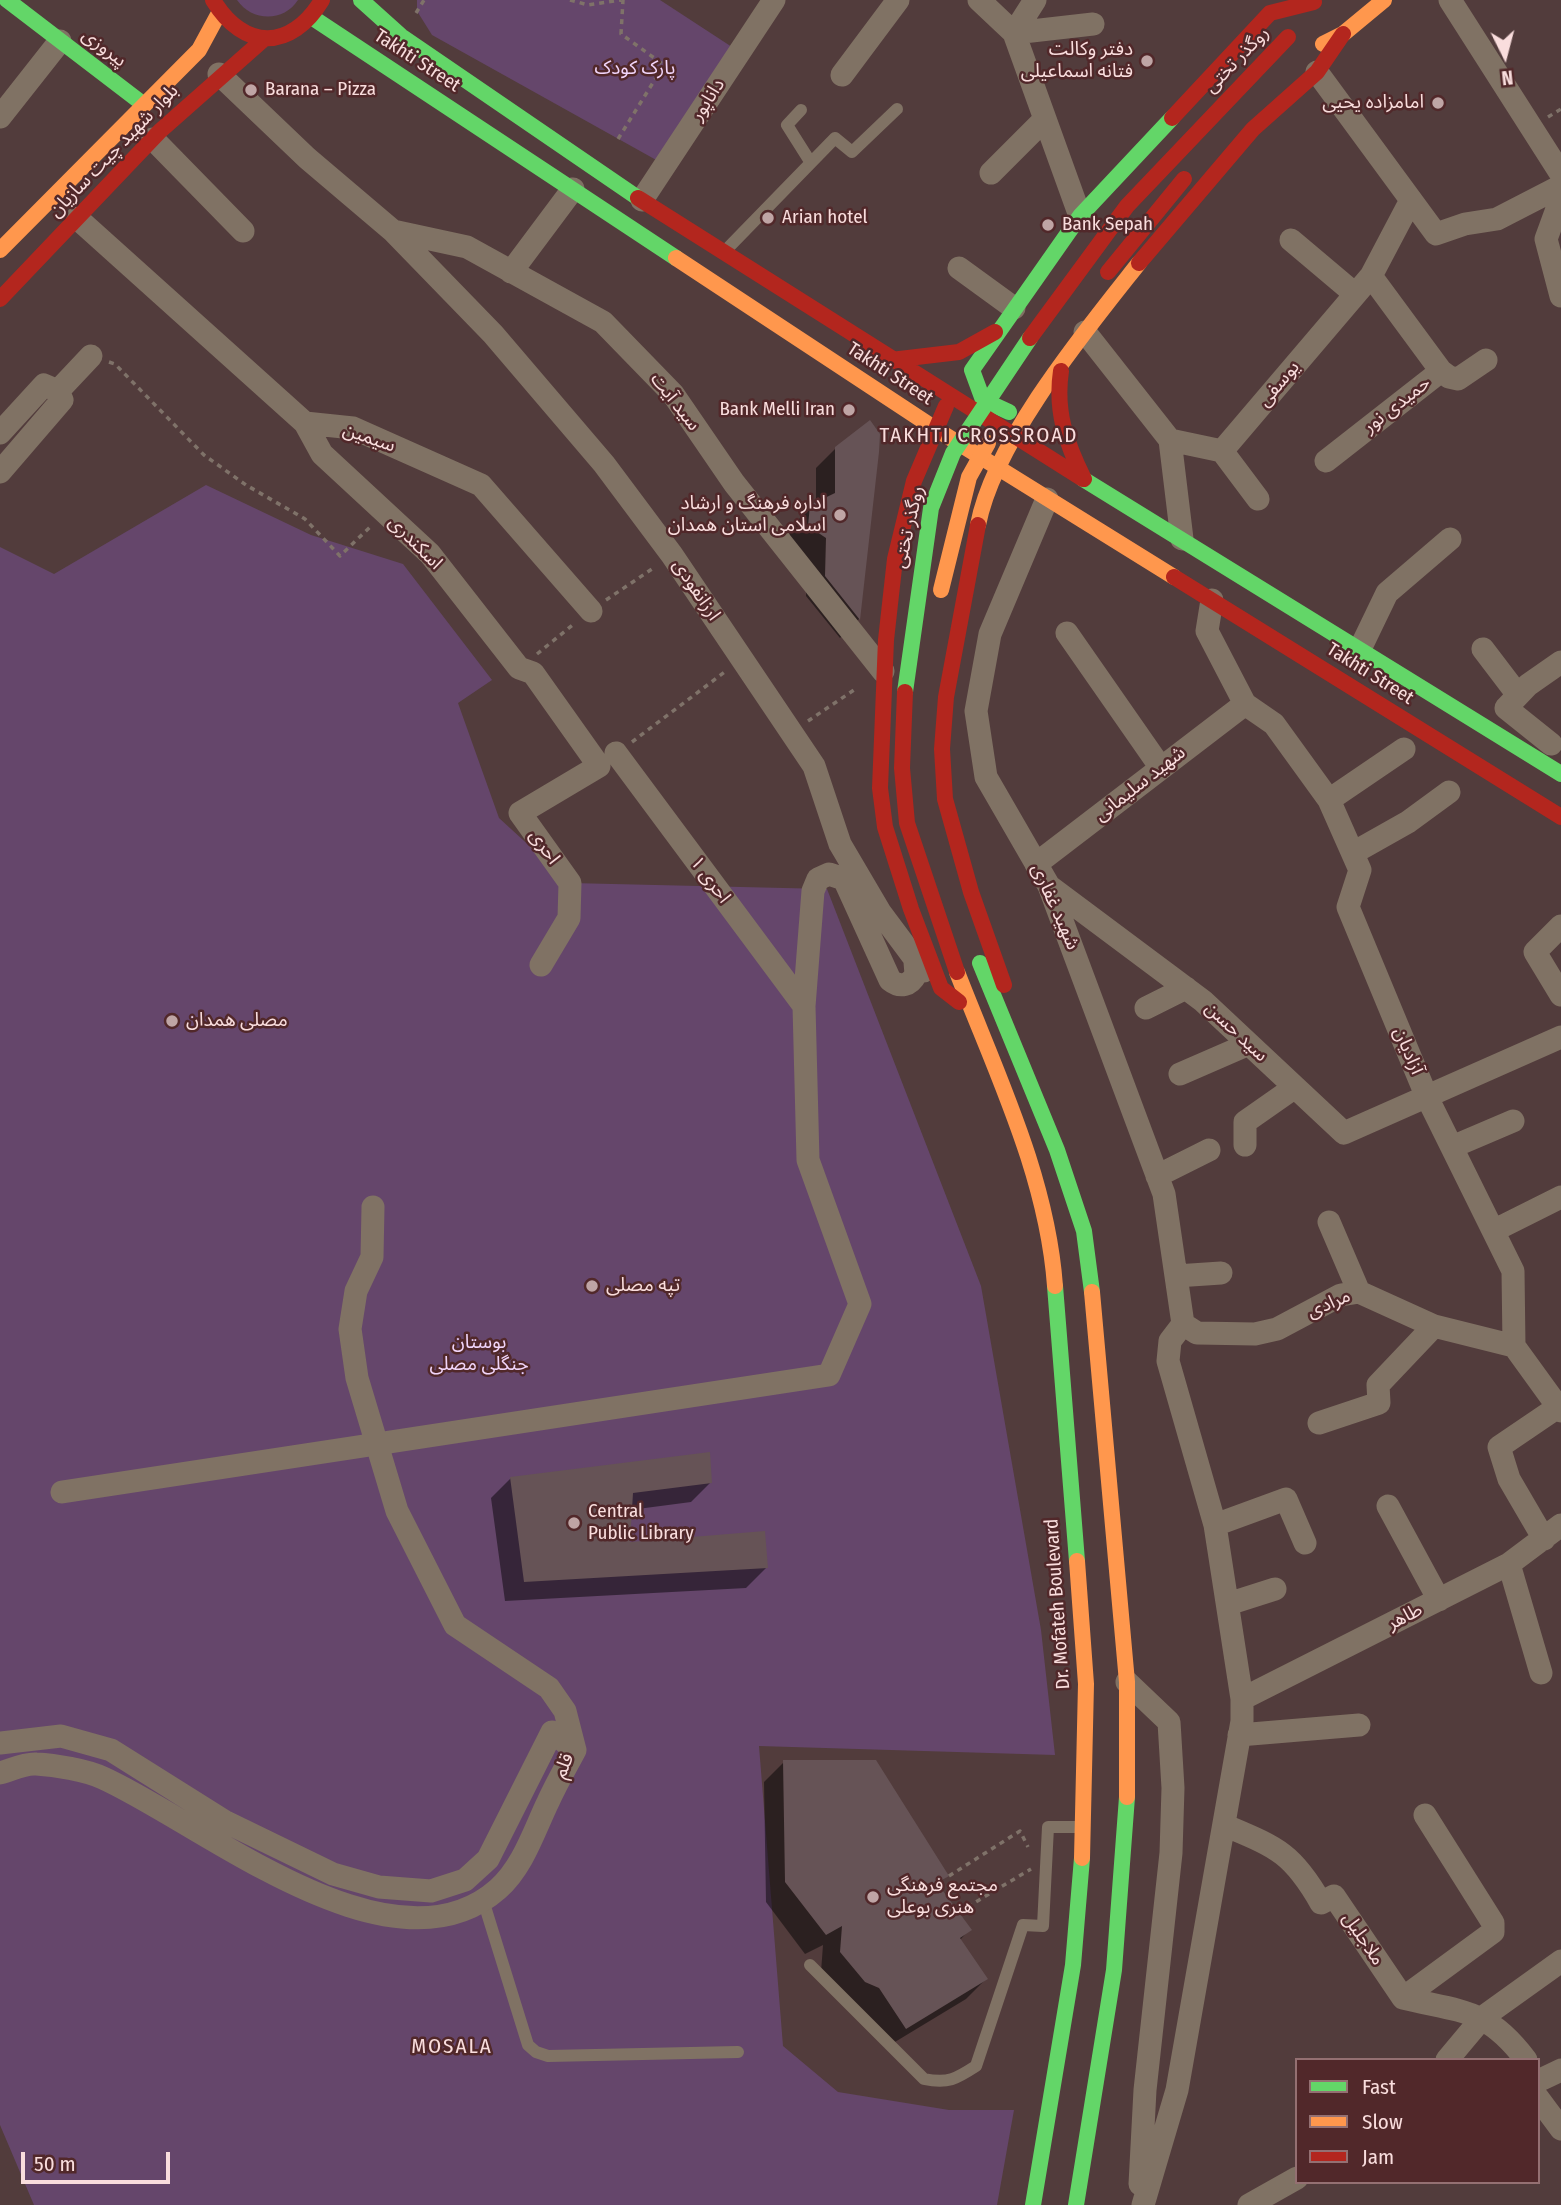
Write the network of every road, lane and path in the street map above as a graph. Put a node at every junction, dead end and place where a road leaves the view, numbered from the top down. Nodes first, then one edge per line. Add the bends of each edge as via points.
1 (7, 0) edge
2 (322, 0) edge
3 (361, 0) edge
4 (570, 0) edge
5 (622, 0) edge
6 (774, 0) edge
7 (898, 0) edge
8 (979, 0) edge
9 (1035, 0) edge
10 (1384, 0) edge
11 (1450, 0) edge
12 (1316, 1) edge
13 (216, 6) edge
14 (1265, 7) edge
15 (313, 18) junction
16 (1093, 24) dead end
17 (1014, 33) junction
18 (264, 39) junction
19 (60, 41) junction
20 (1312, 62) junction
21 (219, 74) junction
22 (842, 75) dead end
23 (143, 104) junction
24 (897, 109) dead end
25 (802, 110) dead end
26 (0, 117) edge
27 (1045, 119) junction
28 (153, 139) junction
29 (618, 139) dead end
30 (811, 163) junction
31 (1197, 164) dead end
32 (991, 173) dead end
33 (1561, 174) edge
34 (1561, 186) edge
35 (573, 189) junction
36 (1561, 198) edge
37 (642, 200) junction
38 (1412, 200) junction
39 (1080, 216) junction
40 (77, 218) junction
41 (393, 230) junction
42 (243, 231) dead end
43 (1291, 240) dead end
44 (0, 250) edge
45 (723, 253) junction
46 (959, 268) dead end
47 (511, 272) junction
48 (1371, 276) junction
49 (1098, 285) dead end
50 (1355, 295) junction
51 (1561, 296) edge
52 (0, 299) edge
53 (1009, 316) junction
54 (1076, 330) junction
55 (91, 356) joint
56 (891, 359) junction
57 (1043, 360) dead end
58 (1486, 360) dead end
59 (1061, 369) junction
60 (1441, 371) junction
61 (869, 385) junction
62 (58, 391) junction
63 (1019, 393) dead end
64 (951, 396) junction
65 (1035, 408) junction
66 (306, 423) junction
67 (898, 426) dead end
68 (934, 428) junction
69 (0, 433) edge
70 (1015, 436) junction
71 (1170, 440) junction
72 (1222, 451) junction
73 (1326, 461) dead end
74 (910, 463) junction
75 (997, 468) junction
76 (0, 472) edge
77 (1084, 479) junction
78 (1044, 496) junction
79 (1258, 499) dead end
80 (983, 500) junction
81 (384, 512) junction
82 (1182, 539) junction
83 (1450, 539) dead end
84 (967, 578) junction
85 (1212, 600) junction
86 (938, 608) dead end
87 (591, 611) dead end
88 (1067, 634) dead end
89 (1360, 649) junction
90 (1483, 649) dead end
91 (742, 659) junction
92 (1561, 662) edge
93 (883, 671) junction
94 (1518, 695) junction
95 (1245, 704) junction
96 (792, 732) junction
97 (1549, 747) edge
98 (1404, 750) dead end
99 (607, 759) junction
100 (926, 762) dead end
101 (1161, 768) junction
102 (1561, 774) edge
103 (1449, 792) dead end
104 (1329, 800) junction
105 (930, 810) dead end
106 (1561, 817) edge
107 (1353, 853) junction
108 (1036, 864) junction
109 (1049, 886) junction
110 (961, 914) dead end
111 (1561, 926) edge
112 (915, 962) junction
113 (541, 965) dead end
114 (949, 980) junction
115 (1186, 988) junction
116 (1561, 995) edge
117 (804, 1006) junction
118 (1146, 1008) dead end
119 (971, 1010) junction
120 (1005, 1024) junction
121 (1561, 1037) edge
122 (1249, 1044) junction
123 (1180, 1074) dead end
124 (1295, 1087) junction
125 (1426, 1095) junction
126 (1513, 1121) dead end
127 (1245, 1145) dead end
128 (1452, 1147) junction
129 (1209, 1150) dead end
130 (1157, 1176) junction
131 (1561, 1197) edge
132 (373, 1207) dead end
133 (1329, 1222) dead end
134 (1495, 1230) junction
135 (1221, 1273) dead end
136 (1176, 1276) junction
137 (1359, 1292) junction
138 (1183, 1324) junction
139 (1434, 1326) junction
140 (1514, 1346) junction
141 (1559, 1409) edge
142 (1319, 1423) dead end
143 (374, 1444) junction
144 (62, 1492) dead end
145 (1388, 1506) dead end
146 (1215, 1525) junction
147 (1552, 1532) edge
148 (1305, 1543) dead end
149 (1510, 1564) junction
150 (1275, 1589) dead end
151 (1439, 1600) junction
152 (1228, 1604) junction
153 (1541, 1673) dead end
154 (1127, 1682) junction
155 (1242, 1699) junction
156 (1360, 1725) dead end
157 (1240, 1735) junction
158 (0, 1743) edge
159 (575, 1750) junction
160 (0, 1773) edge
161 (1425, 1815) dead end
162 (1223, 1825) junction
163 (1085, 1827) junction
164 (1028, 1847) dead end
165 (1034, 1867) dead end
166 (949, 1876) dead end
167 (483, 1900) junction
168 (959, 1912) dead end
169 (1060, 1926) junction
170 (1561, 1961) edge
171 (810, 1965) dead end
172 (1402, 1998) junction
173 (1483, 2017) junction
174 (738, 2052) dead end
175 (1449, 2058) edge
176 (1525, 2058) edge
177 (1543, 2081) edge
178 (1561, 2129) edge
179 (1295, 2179) edge
180 (1033, 2205) edge
181 (1076, 2205) edge
182 (1141, 2205) edge
183 (1249, 2205) edge

1 - 19 main road, پیروزی
2 - 15 main road
3 - 37 main road, Takhti Street via 401,36
4 - 5 path via 588,5
5 - 29 path via 621,34 664,65
6 - 37 street, داناپور
7 - 22 street
8 - 17 street
9 - 17 street
10 - 20 main road
11 - 33 street
12 - 14 main road
12 - 114 main road, روگذر تختی, bridge via 1288,37 1127,206 1083,262 976,415 953,453 931,508 905,683 902,768 907,823
13 - 18 main road via 239,31
13 - 23 main road, بلوار شهید چیت سازیان via 199,50
14 - 39 main road
15 - 18 main road via 299,30
15 - 35 main road, Takhti Street
16 - 17 street
17 - 27 street
18 - 21 main road, بلوار شهید چیت سازیان
19 - 23 main road, پیروزی
19 - 26 street
20 - 38 street
20 - 54 main road
21 - 28 main road, بلوار شهید چیت سازیان
21 - 41 street, ارزانفودی via 307,158
23 - 44 main road, بلوار شهید چیت سازیان
24 - 30 lane via 852,152 835,138
25 - 30 lane via 787,125
27 - 32 street
27 - 39 street
28 - 40 main road, بلوار شهید چیت سازیان
28 - 42 street
30 - 45 lane
31 - 49 main road, bridge
34 - 38 street via 1497,219 1436,234
35 - 47 street
35 - 61 main road, Takhti Street
36 - 51 street via 1546,239
37 - 45 main road, Takhti Street
38 - 48 street, یوسفی
39 - 53 main road
40 - 52 main road, بلوار شهید چیت سازیان
40 - 66 street
41 - 47 street, سید آیت via 467,247
41 - 91 street, ارزانفودی via 493,334 604,464
43 - 50 street
45 - 56 main road, Takhti Street
46 - 53 street
47 - 93 street, سید آیت via 603,322 673,394 734,483
48 - 50 street, یوسفی
48 - 60 street, حمیدی نور
50 - 72 street, یوسفی
53 - 56 main road via 989,337 959,353
53 - 65 main road via 972,370 975,385 983,400 995,408 1021,412
54 - 57 main road
54 - 59 main road
54 - 71 street
55 - 62 street
55 - 81 path via 115,364 204,455 305,519 340,556
56 - 64 main road, Takhti Street
58 - 60 street via 1458,379
59 - 65 main road
59 - 77 main road via 1057,413
60 - 73 street, حمیدی نور
61 - 67 main road
61 - 68 main road, Takhti Street
62 - 69 street via 44,385
62 - 76 street via 62,400
63 - 86 main road, bridge via 970,477
64 - 68 main road
64 - 70 main road, Takhti Street
65 - 70 main road
66 - 81 street, اسکندری via 321,454
66 - 87 street, سیمین via 352,428 481,485
68 - 74 main road
68 - 75 main road, Takhti Street
70 - 75 main road
70 - 77 main road, Takhti Street
71 - 72 street
71 - 82 street
72 - 79 street
74 - 80 main road via 939,461 963,466 975,479
74 - 93 main road
75 - 78 main road, Takhti Street
75 - 80 main road
77 - 82 main road, Takhti Street
78 - 84 main road via 1026,492 1008,496 992,511
78 - 85 main road, Takhti Street
78 - 108 street, شهید غفاری via 990,634 976,711 986,777
80 - 84 main road
81 - 99 street, اسکندری via 430,554 519,668 533,673
82 - 89 main road, Takhti Street
83 - 89 street via 1387,593
84 - 120 main road via 946,697 945,799 971,892 1006,989
85 - 95 street via 1207,631
85 - 106 main road, Takhti Street
88 - 101 street
89 - 97 main road, Takhti Street
90 - 94 street
91 - 96 street, ارزانفودی
91 - 99 path
92 - 94 street
93 - 96 path
93 - 114 main road via 880,773 884,826
94 - 97 street via 1506,708
95 - 101 street, شهید سلیمانی
95 - 104 street, آزادیان via 1274,724
96 - 112 street, ارزانفودی via 814,766 840,844
97 - 102 main road, Takhti Street
98 - 104 street
99 - 113 street, احری via 520,813 570,883 569,918
99 - 117 street, احری ۱
100 - 105 main road
101 - 108 street, شهید سلیمانی
103 - 107 street
104 - 107 street, آزادیان
107 - 125 street, آزادیان via 1360,870 1348,906
108 - 109 street, شهید غفاری
109 - 115 street, سید حسن
109 - 130 street, شهید غفاری
110 - 120 main road
111 - 116 street via 1535,952
112 - 114 street, ارزانفودی
112 - 117 street via 916,974 908,984 890,980 844,879 835,874 824,876 813,891
114 - 119 main road, Dr. Mofateh Boulevard
114 - 119 main road
115 - 118 street
115 - 122 street, سید حسن
117 - 143 street via 808,1160 860,1304 830,1376
119 - 163 main road, Dr. Mofateh Boulevard via 1031,1165 1052,1241 1086,1684
120 - 154 main road via 1057,1150 1084,1231 1096,1317
121 - 125 street
122 - 123 street
122 - 124 street, سید حسن
124 - 125 street, سید حسن via 1343,1133
124 - 127 street via 1245,1122
125 - 128 street, آزادیان
126 - 128 street
128 - 134 street, آزادیان
129 - 130 street
130 - 136 street, شهید غفاری via 1170,1223
131 - 134 street
132 - 143 street via 372,1257 356,1291 350,1329
133 - 137 street
134 - 140 street, آزادیان via 1513,1271
135 - 136 street
136 - 138 street, شهید غفاری
137 - 138 street, مرادی via 1341,1295 1277,1329 1255,1334 1197,1333
137 - 139 street, مرادی
138 - 146 street via 1170,1341 1168,1361
139 - 140 street, مرادی
139 - 142 street via 1378,1385 1379,1403
140 - 141 street
141 - 147 street via 1499,1447 1509,1479
143 - 144 street
143 - 159 street via 397,1511 455,1625 549,1688 565,1711
145 - 151 street
146 - 148 street via 1286,1499
146 - 152 street
147 - 149 street, طاهر
149 - 151 street, طاهر
149 - 153 street
150 - 152 street
151 - 155 street, طاهر
152 - 155 street
154 - 181 main road via 1127,1829 1114,1970
154 - 182 street via 1170,1722 1173,1788 1171,1853 1145,2090
155 - 157 street
156 - 157 street
157 - 162 street
158 - 159 street, قلم via 61,1736 111,1750 224,1821 333,1874 379,1887 431,1891 465,1880 488,1859 552,1732
159 - 167 street, قلم via 529,1845 500,1887
160 - 167 street, قلم via 34,1763 101,1777 287,1881 340,1904 385,1915 425,1916 461,1910
161 - 172 street via 1493,1923 1493,1932
162 - 172 street, ملاجلیل via 1289,1856 1321,1903 1334,1896
162 - 182 street via 1177,2090
163 - 169 main road, Dr. Mofateh Boulevard
163 - 169 lane via 1048,1827
164 - 166 path via 1020,1831
165 - 168 path
167 - 174 lane via 528,2045 536,2052 548,2056
169 - 171 lane via 1023,1925 976,2066 942,2083 924,2079
169 - 180 main road, Dr. Mofateh Boulevard via 1044,2153
170 - 173 street
172 - 173 street
173 - 175 street
173 - 176 street via 1508,2035
177 - 178 street
179 - 183 street

